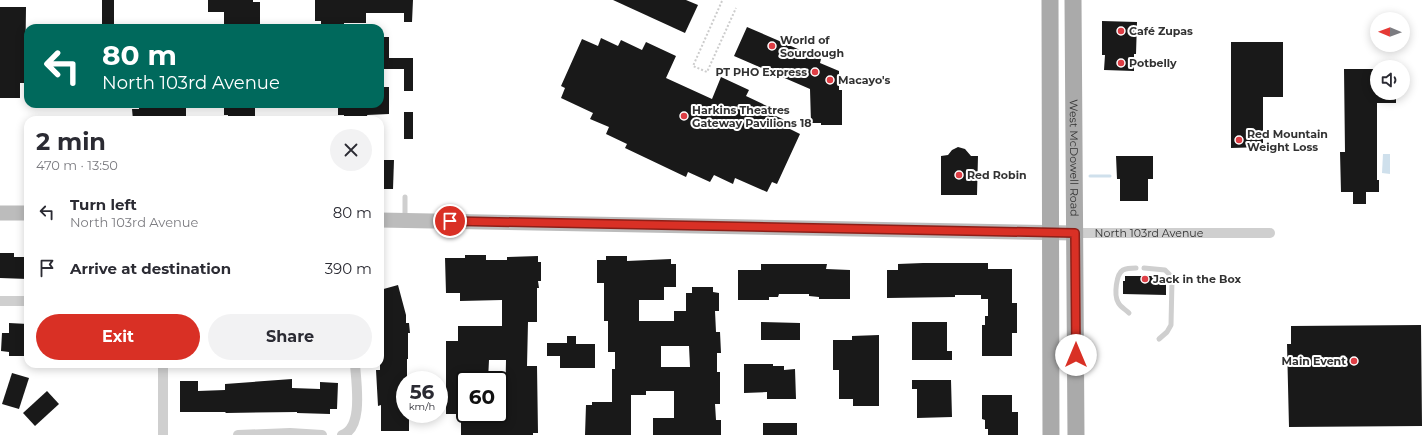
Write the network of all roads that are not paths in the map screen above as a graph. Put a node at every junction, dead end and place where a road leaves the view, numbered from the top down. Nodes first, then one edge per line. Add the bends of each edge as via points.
1 (1071, 2) edge
2 (1050, 4) edge
3 (1074, 120) junction
4 (405, 197) dead end
5 (0, 212) edge
6 (24, 213) edge
7 (384, 220) edge
8 (404, 220) junction
9 (1052, 232) junction
10 (1075, 233) junction
11 (1270, 233) dead end
12 (1136, 268) dead end
13 (1144, 268) dead end
14 (0, 301) edge
15 (24, 302) edge
16 (1129, 312) dead end
17 (1159, 339) dead end
18 (163, 368) edge
19 (355, 368) edge
20 (346, 433) edge
21 (163, 435) edge
22 (238, 435) edge
23 (322, 435) edge
24 (1051, 435) edge
25 (1076, 435) edge

1 - 3 main road, West McDowell Road
2 - 3 main road via 1058,11 1062,23 1062,76
2 - 9 main road
3 - 10 main road, West McDowell Road
4 - 8 lane
5 - 6 street
7 - 8 street, North 103rd Avenue
8 - 9 street, North 103rd Avenue
9 - 10 street, North 103rd Avenue
9 - 24 main road
10 - 11 street, North 103rd Avenue
10 - 25 main road, West McDowell Road
12 - 16 lane via 1123,270 1117,279 1116,299
13 - 17 lane via 1165,270 1172,280 1171,325
14 - 15 street
18 - 21 street
19 - 20 street via 357,411 354,422
22 - 23 street

